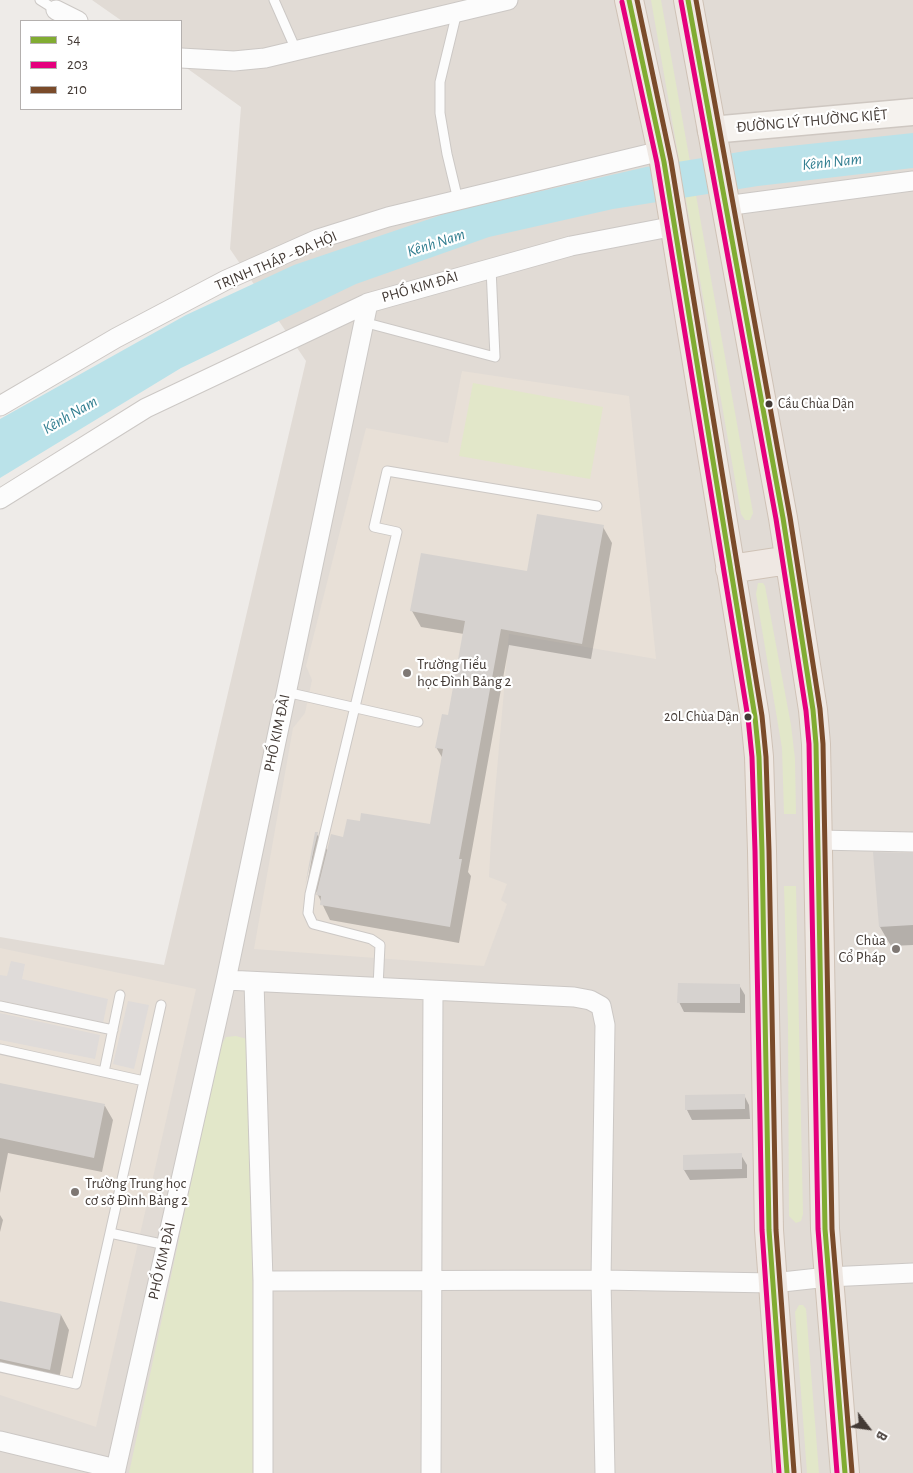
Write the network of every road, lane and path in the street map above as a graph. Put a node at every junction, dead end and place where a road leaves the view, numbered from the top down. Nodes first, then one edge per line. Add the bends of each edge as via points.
1 (40, 0) edge
2 (274, 0) edge
3 (508, 0) edge
4 (629, 0) edge
5 (688, 0) edge
6 (56, 10) joint
7 (457, 12) junction
8 (76, 20) edge
9 (296, 50) junction
10 (182, 58) edge
11 (913, 112) edge
12 (713, 140) junction
13 (662, 156) junction
14 (913, 181) edge
15 (458, 200) junction
16 (724, 203) junction
17 (674, 219) junction
18 (490, 268) junction
19 (368, 302) junction
20 (364, 322) junction
21 (0, 406) edge
22 (0, 499) edge
23 (597, 506) dead end
24 (790, 560) junction
25 (730, 569) junction
26 (286, 692) junction
27 (355, 707) junction
28 (418, 722) dead end
29 (818, 840) junction
30 (913, 842) edge
31 (226, 980) junction
32 (254, 982) junction
33 (378, 987) junction
34 (433, 991) junction
35 (120, 995) dead end
36 (0, 1006) edge
37 (161, 1006) dead end
38 (113, 1030) junction
39 (0, 1049) edge
40 (104, 1072) junction
41 (144, 1081) junction
42 (110, 1233) junction
43 (166, 1245) junction
44 (913, 1274) edge
45 (828, 1278) junction
46 (431, 1280) junction
47 (601, 1280) junction
48 (263, 1281) junction
49 (773, 1283) junction
50 (0, 1367) edge
51 (0, 1441) edge
52 (115, 1471) edge
53 (263, 1473) edge
54 (431, 1473) edge
55 (605, 1473) edge
56 (787, 1473) edge
57 (845, 1473) edge

1 - 6 lane
2 - 9 lane
3 - 7 street
4 - 13 main road
5 - 12 main road
6 - 8 street
7 - 9 street
7 - 15 lane via 440,82 440,113
9 - 10 street via 234,61
11 - 12 main road, ĐƯỜNG LÝ THƯỜNG KIỆT
12 - 16 main road
13 - 15 street, TRỊNH THÁP - ĐA HỘI
13 - 17 main road
14 - 16 street
15 - 21 street, TRỊNH THÁP - ĐA HỘI via 318,239 226,280 116,338
16 - 24 main road
17 - 18 street, PHỐ KIM ĐÀI
17 - 25 main road
18 - 19 street, PHỐ KIM ĐÀI
18 - 20 lane via 494,357
19 - 20 street, PHỐ KIM ĐÀI
19 - 22 street via 146,408
20 - 26 street, PHỐ KIM ĐÀI
23 - 27 lane via 387,471 374,527 397,532
24 - 25 main road
24 - 29 main road via 816,744
25 - 49 main road via 759,757 769,1230
26 - 27 lane
26 - 31 street, PHỐ KIM ĐÀI
27 - 28 lane
27 - 33 lane via 308,913 313,924 371,939 380,945
29 - 30 street
29 - 45 main road
31 - 32 street
31 - 43 street, PHỐ KIM ĐÀI
32 - 33 street
32 - 48 street
33 - 34 street
34 - 46 street
34 - 47 street via 574,997 601,1006 605,1025
35 - 38 lane
36 - 38 lane
37 - 41 lane
38 - 40 lane
39 - 40 lane
40 - 41 lane
41 - 42 lane
42 - 43 lane
42 - 50 lane via 76,1384
43 - 52 street, PHỐ KIM ĐÀI
44 - 45 street
45 - 49 street
45 - 57 main road
46 - 47 street
46 - 48 street
46 - 54 street
47 - 49 street
47 - 55 street
48 - 53 street
49 - 56 main road
51 - 52 street

